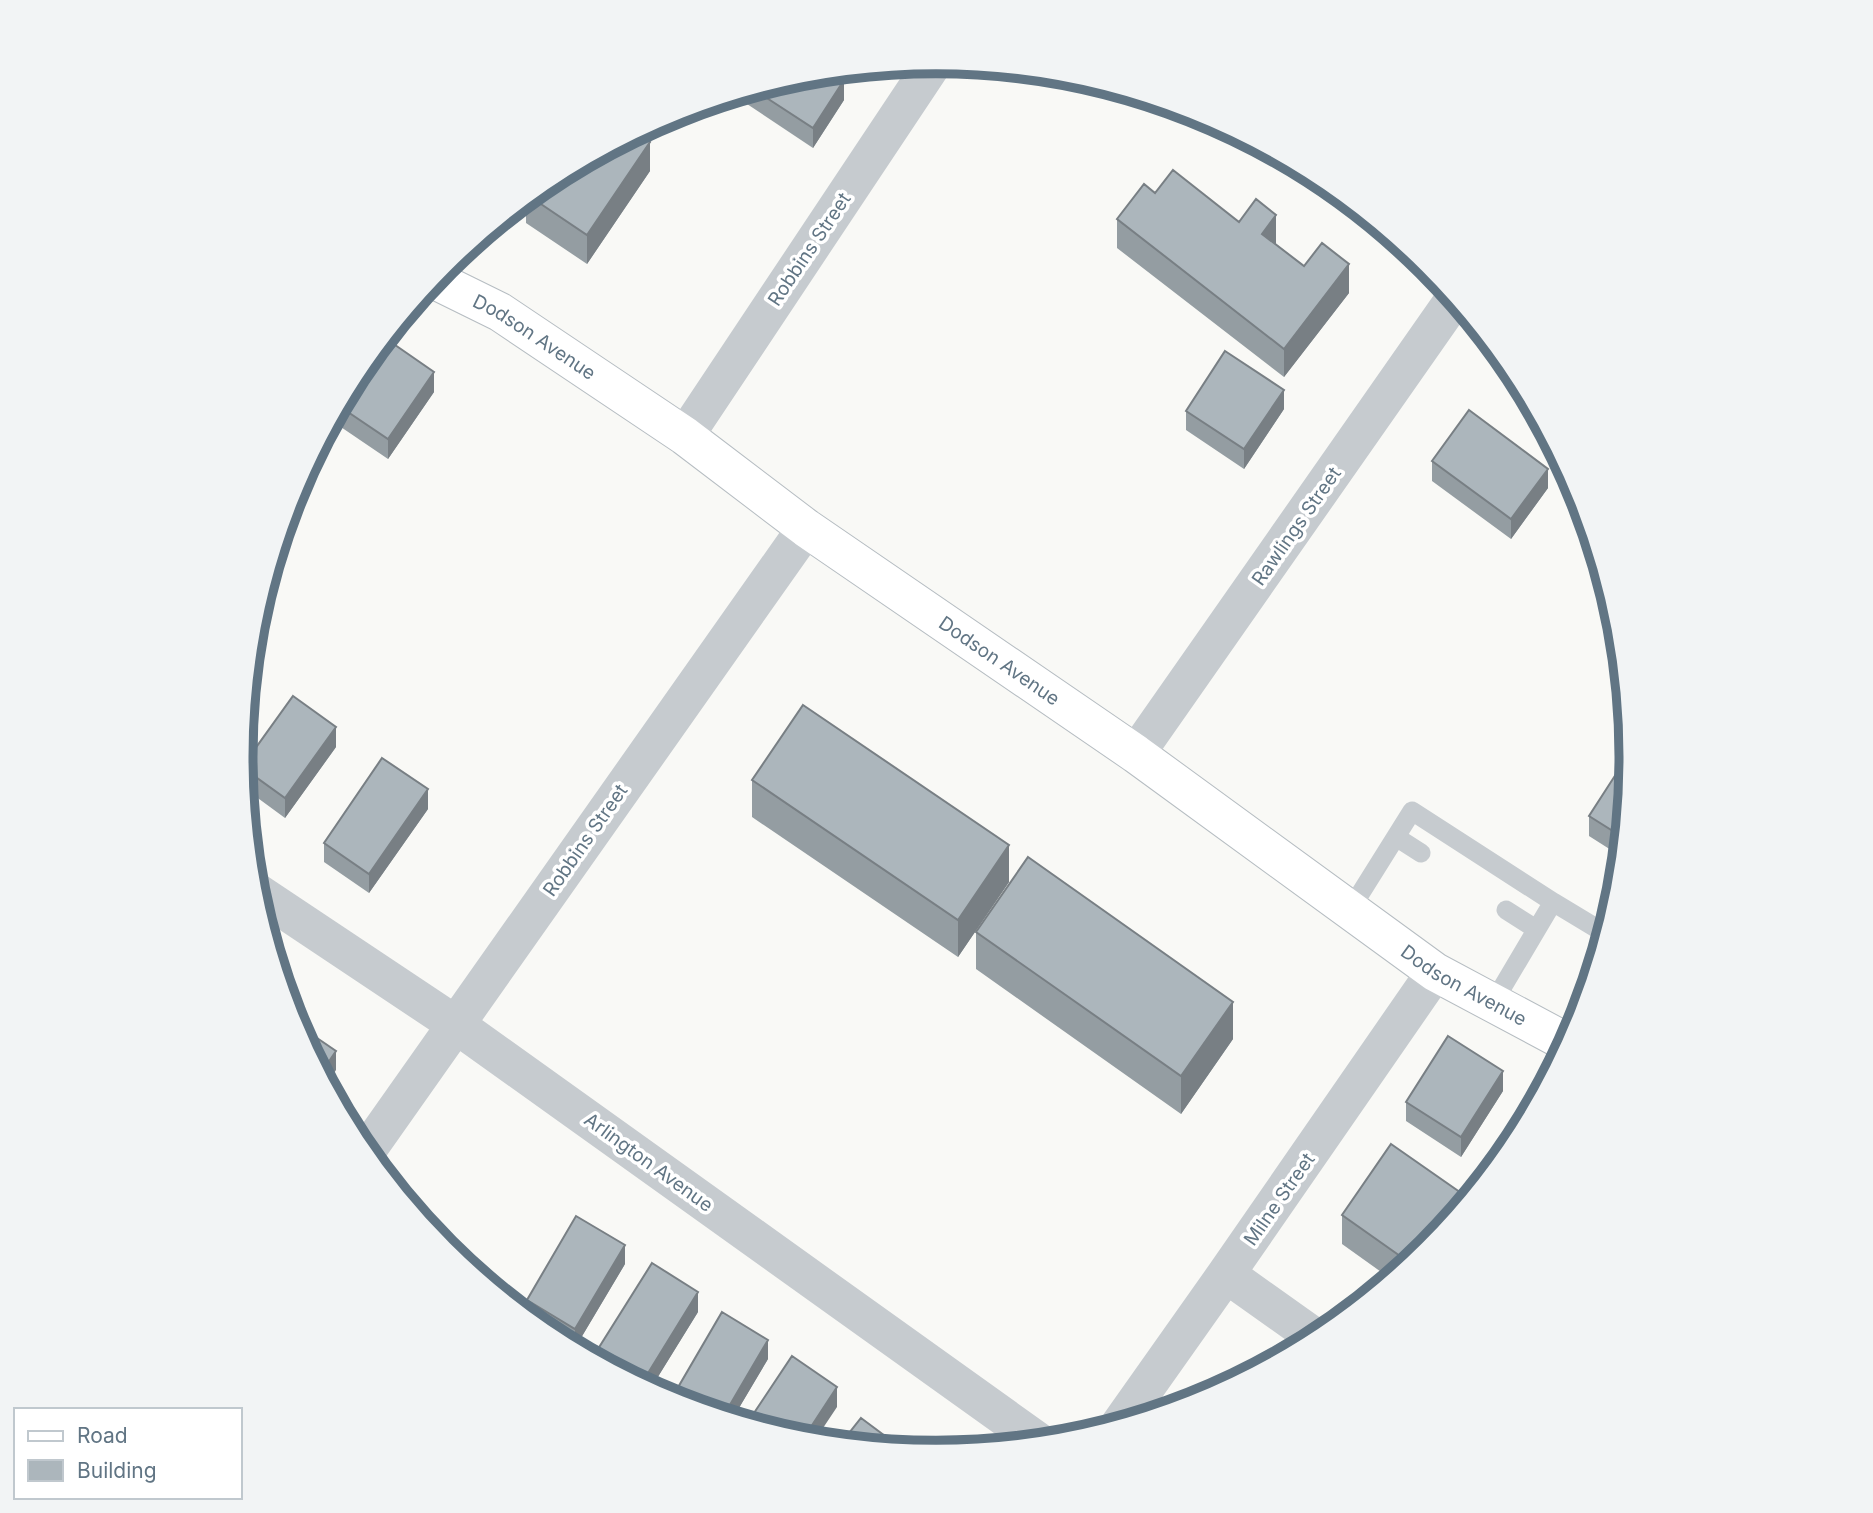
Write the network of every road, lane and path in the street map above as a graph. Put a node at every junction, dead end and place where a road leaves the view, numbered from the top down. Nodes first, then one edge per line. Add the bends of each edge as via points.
1 (926, 74) edge
2 (444, 284) edge
3 (1450, 306) edge
4 (685, 436) junction
5 (806, 528) junction
6 (1136, 754) junction
7 (1396, 837) junction
8 (1421, 853) dead end
9 (269, 900) edge
10 (1553, 902) junction
11 (1350, 910) junction
12 (1506, 910) dead end
13 (1536, 929) junction
14 (1597, 929) edge
15 (1435, 972) junction
16 (1493, 1003) junction
17 (455, 1024) junction
18 (1559, 1038) edge
19 (373, 1142) edge
20 (1226, 1274) junction
21 (1306, 1331) edge
22 (1129, 1411) edge
23 (1027, 1434) edge

1 - 4 street, Robbins Street
2 - 4 main road, Dodson Avenue via 500,312
3 - 6 street, Rawlings Street
4 - 5 main road, Dodson Avenue
5 - 6 main road, Dodson Avenue
5 - 17 street, Robbins Street
6 - 11 main road, Dodson Avenue
7 - 8 lane
7 - 10 lane via 1412,811
7 - 11 lane
9 - 17 street, Arlington Avenue
10 - 13 lane
10 - 14 lane
11 - 15 main road, Dodson Avenue
12 - 13 lane
13 - 16 lane
15 - 16 main road, Dodson Avenue
15 - 20 street, Milne Street
16 - 18 main road, Dodson Avenue
17 - 19 street, Robbins Street
17 - 23 street, Arlington Avenue
20 - 21 street
20 - 22 street, Milne Street

